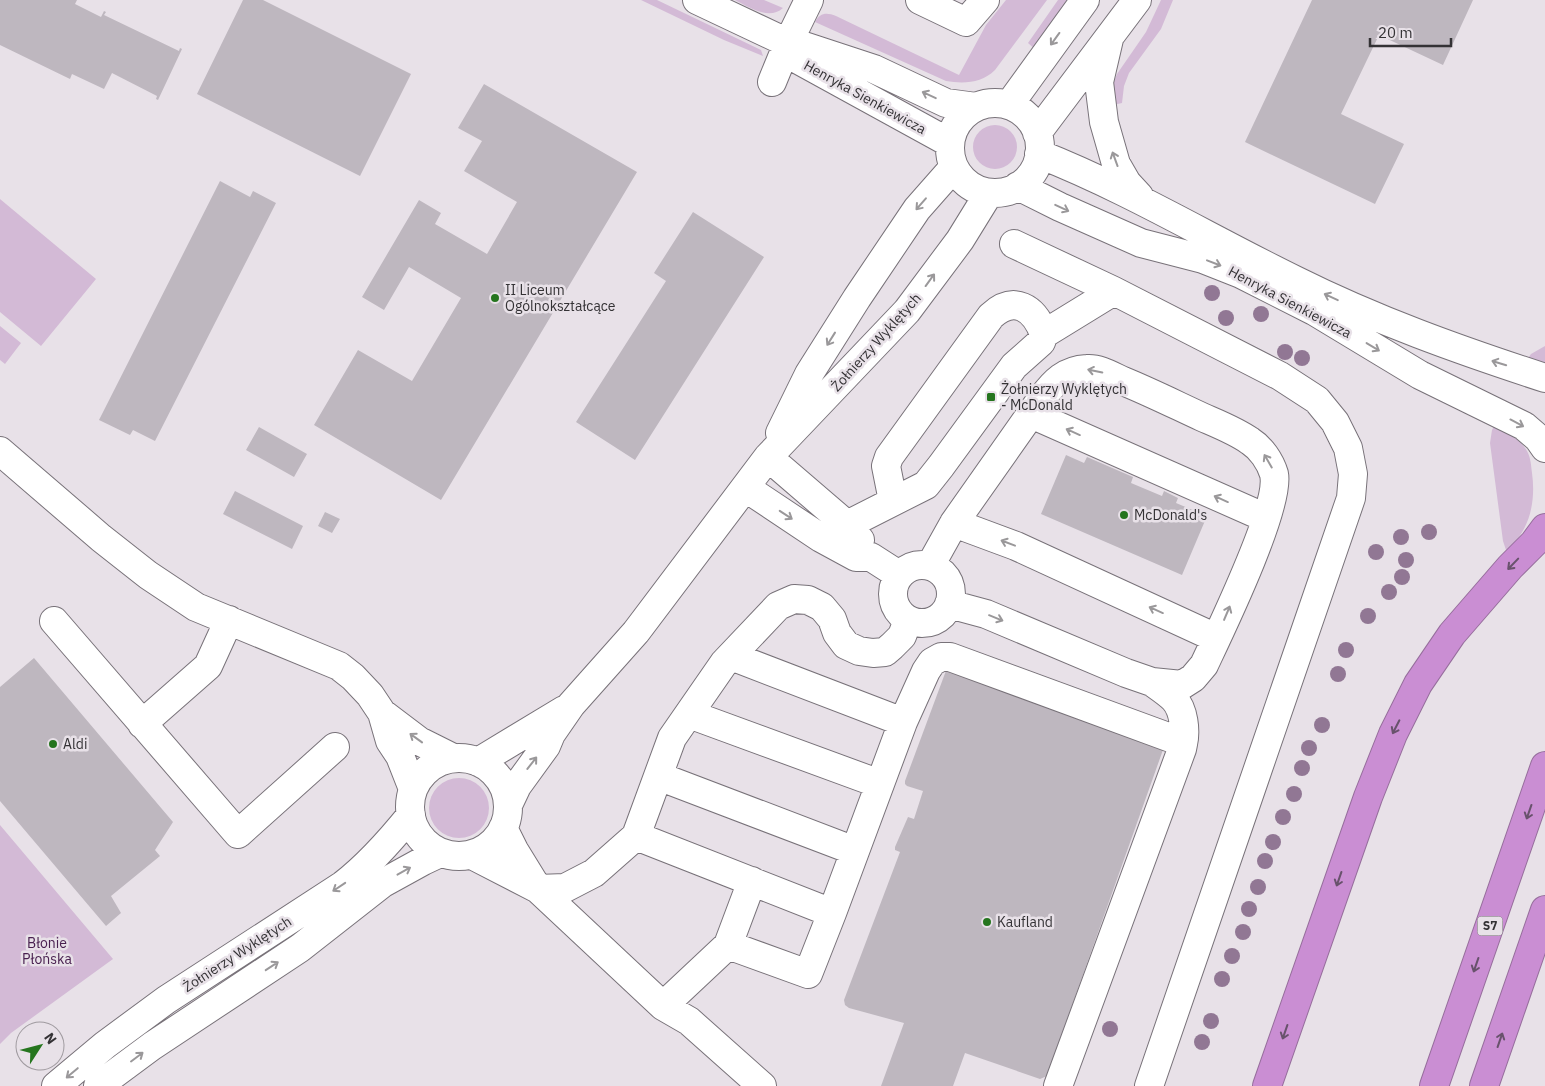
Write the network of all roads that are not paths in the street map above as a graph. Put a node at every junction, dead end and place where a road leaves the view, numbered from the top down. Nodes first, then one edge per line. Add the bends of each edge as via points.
1 (697, 0) edge
2 (809, 0) edge
3 (920, 0) edge
4 (985, 0) edge
5 (1085, 0) edge
6 (1137, 0) edge
7 (1109, 39) junction
8 (788, 44) junction
9 (772, 82) dead end
10 (1009, 105) junction
11 (976, 107) junction
12 (1038, 144) junction
13 (952, 155) junction
14 (1018, 186) junction
15 (989, 193) junction
16 (1142, 199) junction
17 (1014, 244) dead end
18 (1114, 291) junction
19 (1044, 334) junction
20 (1545, 378) edge
21 (1031, 414) junction
22 (1545, 448) edge
23 (0, 451) edge
24 (768, 458) junction
25 (746, 488) junction
26 (893, 501) junction
27 (1266, 518) junction
28 (954, 523) junction
29 (847, 525) junction
30 (1545, 528) edge
31 (870, 557) junction
32 (930, 566) junction
33 (899, 575) junction
34 (949, 604) junction
35 (228, 620) junction
36 (908, 620) junction
37 (54, 621) dead end
38 (1216, 638) junction
39 (731, 656) junction
40 (1204, 665) junction
41 (1152, 682) junction
42 (571, 705) junction
43 (382, 713) junction
44 (689, 714) junction
45 (903, 722) junction
46 (142, 724) junction
47 (1184, 738) junction
48 (335, 747) dead end
49 (465, 760) junction
50 (1545, 766) edge
51 (658, 776) junction
52 (880, 784) junction
53 (412, 802) junction
54 (506, 816) junction
55 (636, 836) junction
56 (855, 851) junction
57 (440, 853) junction
58 (472, 855) junction
59 (752, 881) junction
60 (538, 889) junction
61 (1545, 910) edge
62 (832, 913) junction
63 (728, 945) junction
64 (663, 1006) junction
65 (56, 1086) edge
66 (98, 1086) edge
67 (762, 1086) edge
68 (1058, 1086) edge
69 (1149, 1086) edge
70 (1266, 1086) edge
71 (1434, 1086) edge
72 (1484, 1086) edge

1 - 8 street, Henryka Sienkiewicza
2 - 8 street
3 - 4 street via 966,22
5 -> 10 street
6 - 7 street
7 - 12 street via 1066,93
16 -> 7 street, Henryka Sienkiewicza via 1116,164 1104,122 1099,82
8 - 9 street
11 -> 8 street, Henryka Sienkiewicza via 946,103 874,69 804,46
8 - 13 street, Henryka Sienkiewicza via 797,59
10 - 11 street via 998,102
10 - 12 street via 1031,121
11 - 13 street via 966,113 952,131
12 - 14 street via 1032,173
12 - 16 street, Henryka Sienkiewicza via 1079,170
13 - 15 street via 963,180 975,189
13 -> 24 street, Żołnierzy Wyklętych via 809,374
14 - 15 street via 1004,192
14 -> 22 street, Henryka Sienkiewicza via 1141,243 1203,259 1241,274 1314,311 1420,375 1524,426
24 -> 15 street, Żołnierzy Wyklętych via 907,311 960,240
20 -> 16 street, Henryka Sienkiewicza via 1354,308
17 - 18 street
18 - 19 street
18 - 69 street via 1280,376 1316,400 1335,422 1348,448 1352,474 1352,498
19 - 26 street via 1040,342 1014,366 926,485
19 - 26 street via 1039,321 1023,307 999,308 991,316 889,456 886,466
27 -> 21 street
27 -> 21 street via 1272,503 1274,476 1260,450 1232,431 1147,391 1104,373 1076,370 1052,385
21 - 28 street
23 - 35 street via 148,575 196,607
24 - 25 street, Żołnierzy Wyklętych
24 - 29 street
25 -> 31 street via 821,538 856,557
25 - 42 street, Żołnierzy Wyklętych via 636,632
26 - 29 street
38 -> 27 street
28 - 32 street
38 -> 28 street via 1016,546
29 - 31 street
30 -> 70 highway via 1452,634 1418,684 1392,734
31 - 33 street
32 - 33 street via 913,566
32 - 34 street via 938,570 950,585
33 - 36 street via 893,600 901,615
34 - 36 street via 937,620 918,623
34 -> 41 street via 986,614
35 - 43 street via 338,666 370,694
35 - 46 street via 208,666
36 - 39 street via 902,636 885,652 859,651 846,645 822,607 808,600 794,599 778,606
37 - 46 street
38 - 40 street
39 - 44 street
39 - 45 street
40 - 41 street via 1182,685
40 - 47 street
41 - 47 street via 1175,700
42 - 49 street, Żołnierzy Wyklętych
54 -> 42 street, Żołnierzy Wyklętych via 516,786
49 -> 43 street via 419,741
43 - 53 street via 390,741 400,756
44 - 51 street via 672,738
44 - 52 street
45 - 47 street via 932,662 950,657 1179,741
45 - 52 street
46 - 48 street via 238,834
47 - 68 street
49 - 53 street via 437,762 424,772
49 - 54 street via 484,765 497,776 505,789
50 -> 71 highway, S7
51 - 55 street
51 - 56 street
52 - 56 street
53 - 57 street via 415,832 426,845
53 -> 65 street, Żołnierzy Wyklętych via 375,856 343,885 166,1000
54 - 58 street via 499,836 487,848
54 - 60 street via 514,850
55 - 59 street
55 - 60 street via 594,873 564,888
56 - 62 street
57 - 58 street via 456,857
66 -> 57 street, Żołnierzy Wyklętych via 152,1046 300,948 383,883
58 - 60 street
59 - 62 street
59 - 63 street
60 - 64 street
72 -> 61 highway
62 - 63 street via 808,974
63 - 64 street
64 - 67 street via 688,1021

